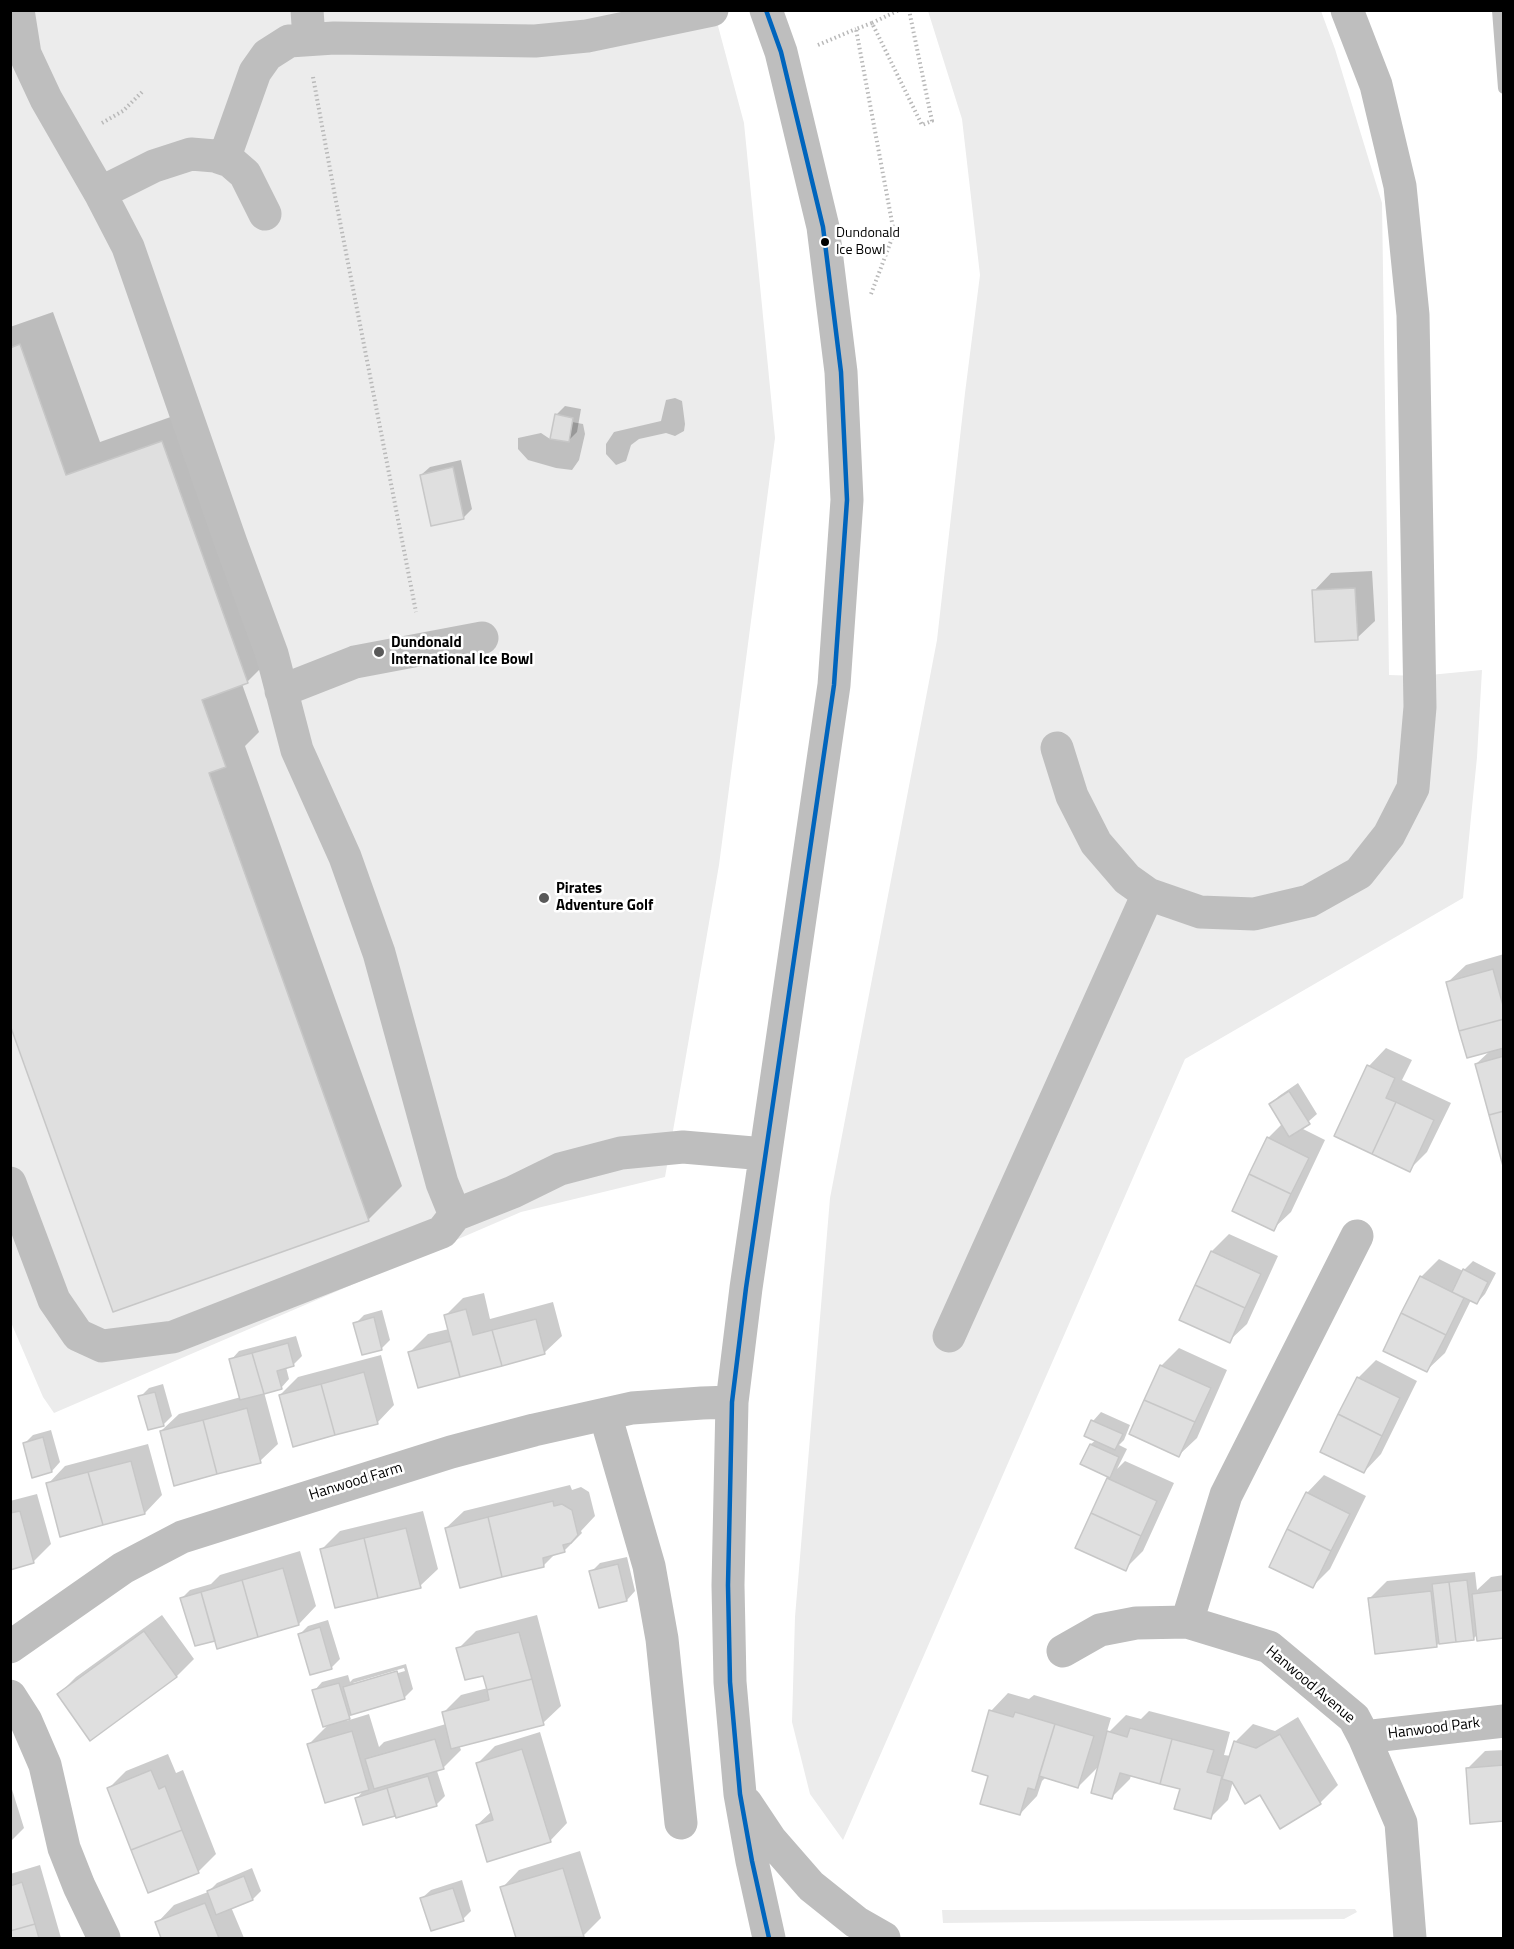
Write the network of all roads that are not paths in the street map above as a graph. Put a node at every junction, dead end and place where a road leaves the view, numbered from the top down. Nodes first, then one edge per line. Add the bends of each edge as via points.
1 (18, 10) edge
2 (712, 10) edge
3 (766, 10) edge
4 (1347, 10) edge
5 (309, 40) edge
6 (224, 159) junction
7 (100, 193) junction
8 (265, 214) dead end
9 (482, 639) dead end
10 (281, 691) junction
11 (1057, 748) dead end
12 (1148, 894) junction
13 (765, 1154) junction
14 (10, 1183) edge
15 (455, 1215) junction
16 (1357, 1236) dead end
17 (949, 1336) dead end
18 (732, 1402) junction
19 (605, 1414) junction
20 (1187, 1622) junction
21 (10, 1647) edge
22 (1063, 1651) dead end
23 (10, 1696) edge
24 (1503, 1721) edge
25 (1364, 1737) junction
26 (740, 1794) junction
27 (681, 1823) dead end
28 (104, 1938) edge
29 (769, 1938) edge
30 (884, 1938) edge
31 (1410, 1938) edge

1 - 7 street via 26,54 45,99
2 - 5 street via 587,36 535,41
3 - 13 street via 781,52 823,227 841,372 848,500 834,685
4 - 12 street via 1376,85 1400,186 1413,315 1420,707 1413,788 1389,835 1359,873 1309,901 1254,914 1200,912
5 - 6 street via 289,41 267,55 255,72
6 - 7 street via 191,154 154,166
6 - 8 street via 245,174
7 - 10 street via 128,247 272,654
9 - 10 street via 355,662
10 - 15 street via 297,750 345,857 379,953 442,1183
11 - 12 street via 1072,796 1096,843 1126,879
12 - 17 street
13 - 15 street via 683,1147 621,1153 560,1169
13 - 18 street
14 - 15 street via 54,1300 78,1335 102,1346 173,1337 442,1232
16 - 20 street via 1227,1495
18 - 19 street, Hanwood Farm via 632,1408
18 - 26 street via 728,1585 730,1682
19 - 21 street, Hanwood Farm via 451,1452 182,1537 123,1568
19 - 27 street via 650,1566 662,1639
20 - 22 street, Hanwood Avenue via 1136,1623 1100,1630
20 - 25 street, Hanwood Avenue via 1269,1647 1354,1718
23 - 28 street via 45,1765 63,1848
24 - 25 street, Hanwood Park
25 - 31 street, Hanwood Avenue via 1401,1823
26 - 29 street
26 - 30 street via 770,1839 811,1886 856,1922

